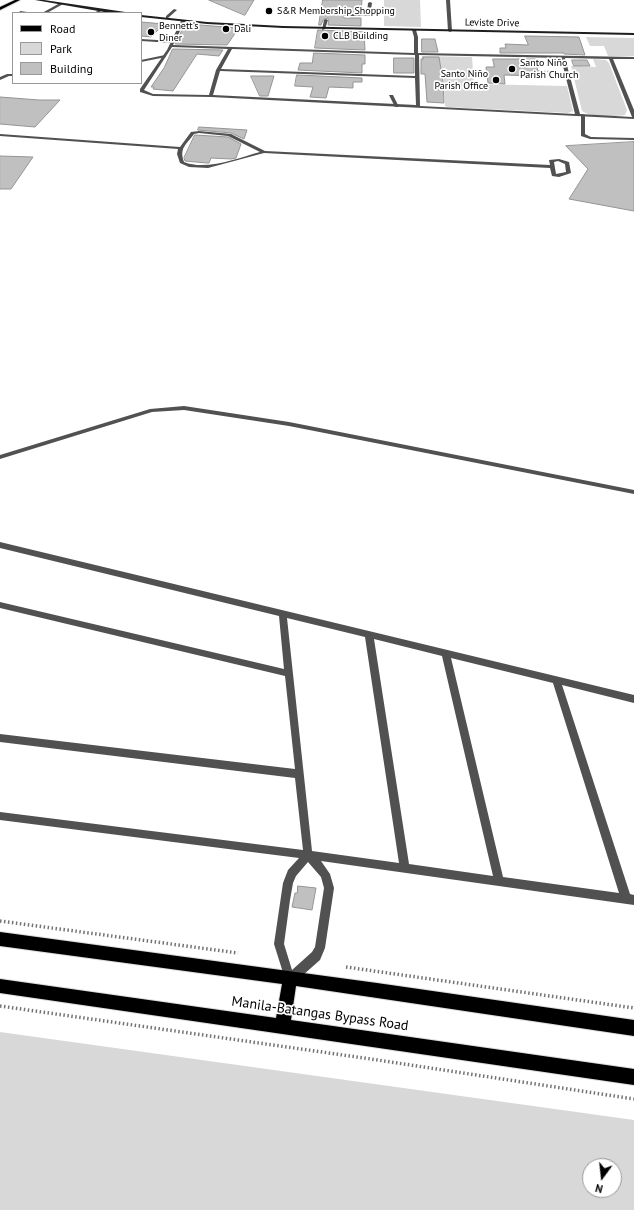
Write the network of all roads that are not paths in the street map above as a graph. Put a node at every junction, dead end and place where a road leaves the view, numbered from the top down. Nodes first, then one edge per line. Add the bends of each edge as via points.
1 (18, 0) edge
2 (37, 0) edge
3 (51, 0) edge
4 (448, 0) edge
5 (370, 3) dead end
6 (61, 4) junction
7 (0, 9) edge
8 (175, 10) dead end
9 (46, 12) edge
10 (98, 12) edge
11 (124, 12) edge
12 (142, 15) edge
13 (142, 15) edge
14 (344, 15) dead end
15 (167, 17) junction
16 (326, 20) dead end
17 (183, 21) junction
18 (324, 28) junction
19 (414, 30) junction
20 (450, 31) junction
21 (634, 34) edge
22 (142, 40) edge
23 (172, 44) junction
24 (230, 49) junction
25 (416, 54) junction
26 (165, 56) junction
27 (563, 57) junction
28 (611, 58) junction
29 (634, 58) edge
30 (142, 61) edge
31 (218, 70) junction
32 (12, 75) edge
33 (418, 77) junction
34 (0, 79) edge
35 (211, 96) junction
36 (391, 96) dead end
37 (397, 106) junction
38 (418, 107) junction
39 (580, 115) junction
40 (634, 117) edge
41 (0, 135) edge
42 (634, 139) edge
43 (181, 148) junction
44 (264, 152) junction
45 (552, 167) dead end
46 (0, 457) edge
47 (634, 492) edge
48 (0, 545) edge
49 (0, 605) edge
50 (283, 614) junction
51 (369, 634) junction
52 (446, 653) junction
53 (288, 673) junction
54 (556, 680) junction
55 (634, 699) edge
56 (0, 738) edge
57 (299, 774) junction
58 (0, 816) edge
59 (308, 855) junction
60 (405, 868) junction
61 (498, 881) junction
62 (630, 899) edge
63 (0, 939) edge
64 (290, 979) junction
65 (0, 986) edge
66 (283, 1025) junction
67 (634, 1028) edge
68 (634, 1077) edge

1 - 7 main road
2 - 6 main road
3 - 11 main road
4 - 20 street
5 - 14 street via 369,15
6 - 9 street
6 - 10 main road
8 - 15 street
12 - 15 main road, Leviste Drive
13 - 17 main road, Leviste Drive
15 - 18 main road, Leviste Drive
16 - 18 street
17 - 18 main road, Leviste Drive
17 - 23 street
18 - 19 main road, Leviste Drive
19 - 20 main road, Leviste Drive
19 - 25 street
20 - 21 main road, Leviste Drive
22 - 23 street
23 - 24 street
23 - 26 street
24 - 25 street
24 - 31 street
25 - 27 street
25 - 33 street
26 - 30 street
26 - 35 street via 142,91 152,95
27 - 28 street
27 - 39 street
28 - 29 street
28 - 40 street
31 - 33 street
31 - 35 street
32 - 34 street
33 - 38 street
35 - 37 street
36 - 37 street
37 - 38 street
38 - 39 street
39 - 40 street
39 - 42 street via 583,135 587,138
41 - 43 street
43 - 44 street via 193,133 199,132 229,135
43 - 44 street via 179,154 182,163 208,167
44 - 45 street
46 - 47 street via 152,410 184,408 290,424
48 - 50 street
49 - 53 street
50 - 51 street
50 - 53 street
51 - 52 street
51 - 60 street
52 - 54 street
52 - 61 street
53 - 57 street
54 - 55 street
54 - 62 street
56 - 57 street
57 - 59 street
58 - 59 street
59 - 60 street
59 - 64 street via 292,873 285,900 279,944
59 - 64 street via 328,879 327,907 320,948 316,956
60 - 61 street
61 - 62 street
63 - 64 highway
64 - 66 highway
64 - 67 highway
65 - 66 highway, Manila-Batangas Bypass Road
66 - 68 highway, Manila-Batangas Bypass Road

